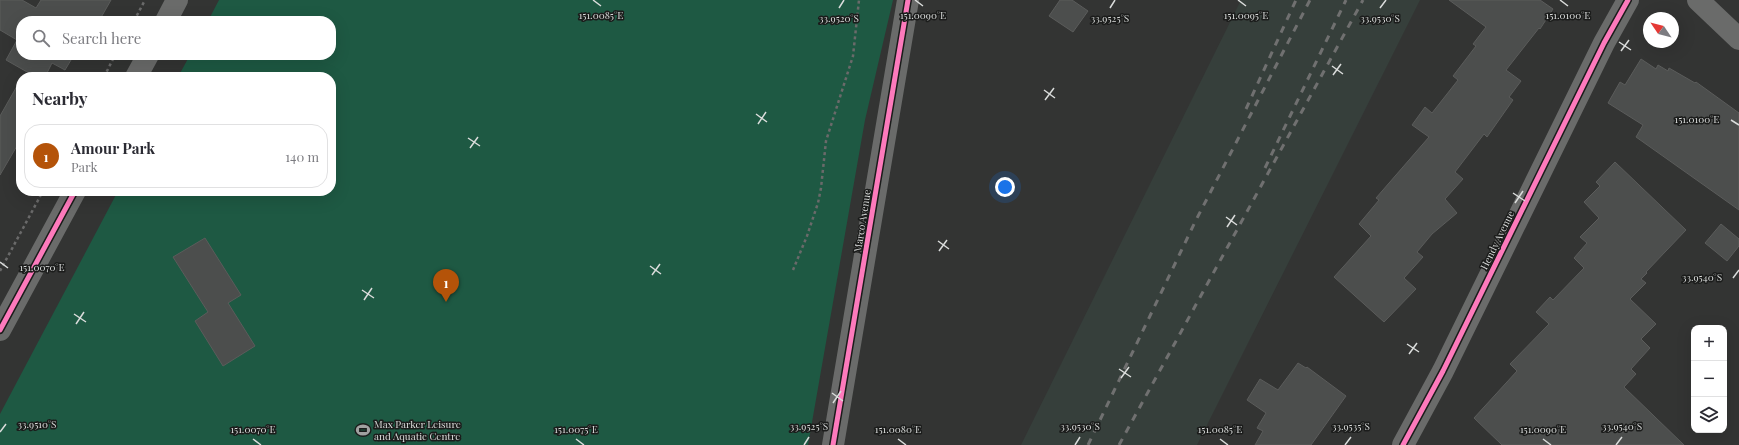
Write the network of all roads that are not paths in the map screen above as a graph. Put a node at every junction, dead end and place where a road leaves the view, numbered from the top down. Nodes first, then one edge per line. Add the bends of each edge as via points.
1 (177, 0) edge
2 (908, 0) edge
3 (1628, 0) edge
4 (1698, 0) edge
5 (169, 16) edge
6 (1739, 39) edge
7 (145, 60) edge
8 (139, 72) edge
9 (72, 196) edge
10 (0, 330) edge
11 (833, 445) edge
12 (1403, 445) edge

1 - 5 street
2 - 11 street, Marco Avenue
3 - 12 street, Hendy Avenue via 1604,43 1443,371
4 - 6 street
7 - 8 street
9 - 10 street

